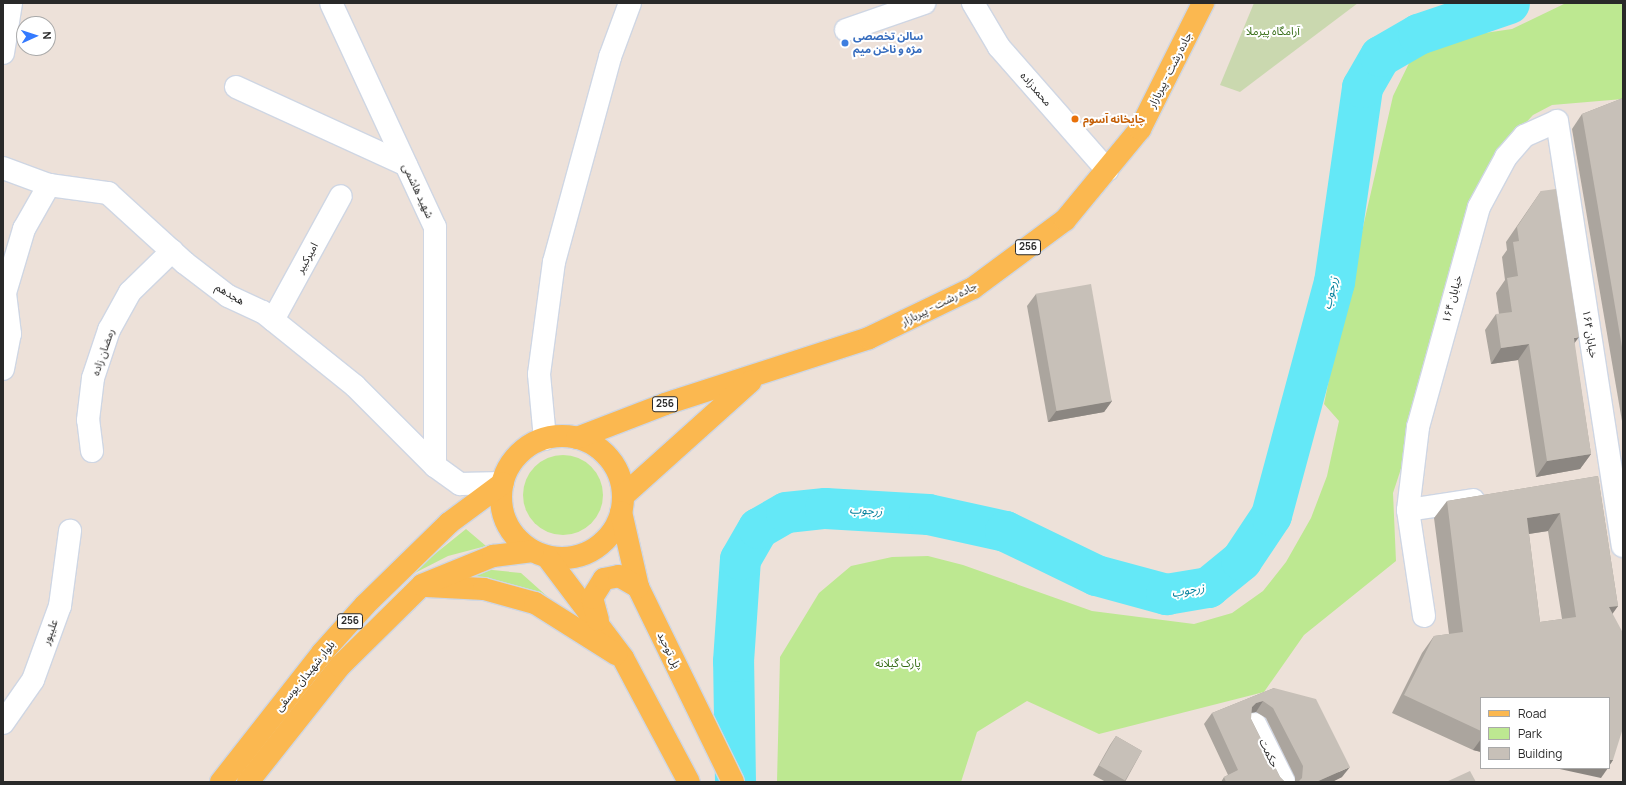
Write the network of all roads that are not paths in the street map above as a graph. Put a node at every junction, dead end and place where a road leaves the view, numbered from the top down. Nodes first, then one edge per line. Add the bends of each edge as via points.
1 (331, 3) edge
2 (630, 3) edge
3 (924, 3) edge
4 (973, 3) edge
5 (1203, 3) edge
6 (8, 10) edge
7 (846, 30) dead end
8 (3, 53) edge
9 (236, 87) dead end
10 (1557, 121) joint
11 (406, 165) junction
12 (3, 168) edge
13 (1107, 170) junction
14 (49, 185) junction
15 (341, 196) dead end
16 (172, 251) junction
17 (5, 285) edge
18 (273, 320) junction
19 (3, 369) edge
20 (755, 378) junction
21 (577, 438) junction
22 (545, 439) junction
23 (92, 450) dead end
24 (435, 466) junction
25 (1612, 477) junction
26 (1589, 481) edge
27 (503, 483) junction
28 (1495, 496) edge
29 (622, 504) junction
30 (1408, 510) junction
31 (70, 531) dead end
32 (1623, 546) edge
33 (540, 554) junction
34 (422, 585) junction
35 (638, 587) junction
36 (1424, 616) dead end
37 (598, 621) junction
38 (623, 658) junction
39 (3, 723) edge
40 (1255, 724) edge
41 (221, 782) edge
42 (248, 782) edge
43 (689, 782) edge
44 (733, 782) edge
45 (1284, 782) edge

1 - 11 street, شهید هاشمی
2 - 22 street via 610,57 554,262 539,374
3 - 7 street
4 - 13 street, محمدزاده via 999,47
5 - 13 main road, جاده رشت - پیربازار / 256 via 1140,129
6 - 8 street
9 - 11 street
10 - 25 street, ۱۶۴ خیابان
10 - 30 street, خیابان ۱۶۴ via 1524,136 1506,157 1479,207 1418,427
11 - 24 street, شهید هاشمی via 435,228
12 - 14 street, هجدهم
13 - 20 main road, جاده رشت - پیربازار / 256 via 1065,220 973,288 869,338
14 - 16 street, هجدهم via 108,193
14 - 17 street via 24,229
15 - 18 street, امیرکبیر
16 - 18 street, هجدهم via 228,296
16 - 23 street, رمضان زاده via 130,292 109,330 94,378 88,420
17 - 19 street via 10,334
18 - 24 street, هجدهم via 355,386
20 - 21 main road, جاده رشت - پیربازار / 256 via 665,404
20 - 29 main road
21 - 22 main road, 256
21 - 29 main road via 604,453 621,480
22 - 27 main road, 256 via 518,455
24 - 27 street, هجدهم via 460,484
25 - 26 street
25 - 32 street, ۱۶۴ خیابان
27 - 33 main road, 256 via 502,506 510,529
27 - 41 main road, بلوار شهیدان یوسفی / 256 via 449,523 365,605 322,653
28 - 30 street
29 - 33 main road, 256 via 615,527 593,550 563,559
29 - 35 main road, پل توحید
30 - 36 street, خیابان ۱۶۴
31 - 39 street, علیپور via 60,606 32,680
33 - 34 main road, بلوار شهیدان یوسفی / 256 via 493,556
33 - 37 main road
34 - 38 main road via 484,590 535,603
34 - 42 main road, بلوار شهیدان یوسفی / 256 via 340,666
35 - 37 main road via 619,576 604,579 592,598
35 - 44 main road, پل توحید
37 - 38 main road
38 - 43 main road
40 - 45 street, حکمت

